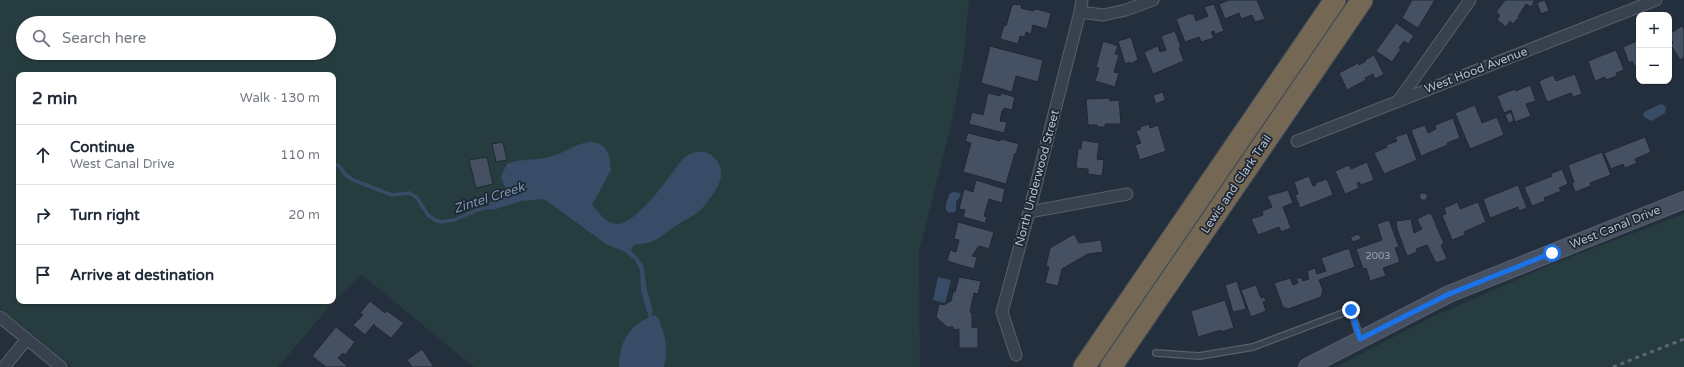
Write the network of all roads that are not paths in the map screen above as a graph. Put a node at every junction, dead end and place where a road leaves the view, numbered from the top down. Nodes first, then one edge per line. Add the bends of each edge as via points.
1 (1082, 0) edge
2 (1154, 0) edge
3 (1335, 0) edge
4 (1362, 0) edge
5 (1470, 0) edge
6 (1656, 0) edge
7 (1080, 12) junction
8 (1399, 100) junction
9 (1297, 141) dead end
10 (1127, 194) dead end
11 (1684, 200) edge
12 (1029, 212) junction
13 (0, 317) edge
14 (27, 339) junction
15 (1360, 339) junction
16 (1156, 353) dead end
17 (1016, 355) dead end
18 (4, 367) edge
19 (61, 367) edge
20 (1084, 367) edge
21 (1110, 367) edge
22 (1307, 367) edge

1 - 7 street, North Underwood Street
2 - 7 street via 1103,15
3 - 20 highway, Lewis and Clark Trail
4 - 21 highway, Lewis and Clark Trail
5 - 8 street
6 - 8 street, West Hood Avenue
7 - 12 street, North Underwood Street
8 - 9 street, West Hood Avenue
10 - 12 street
11 - 15 street, West Canal Drive via 1449,294
12 - 17 street, North Underwood Street via 1002,312
13 - 14 street
14 - 18 street
14 - 19 street
15 - 16 lane via 1351,310 1254,347 1200,356
15 - 22 street, West Canal Drive

